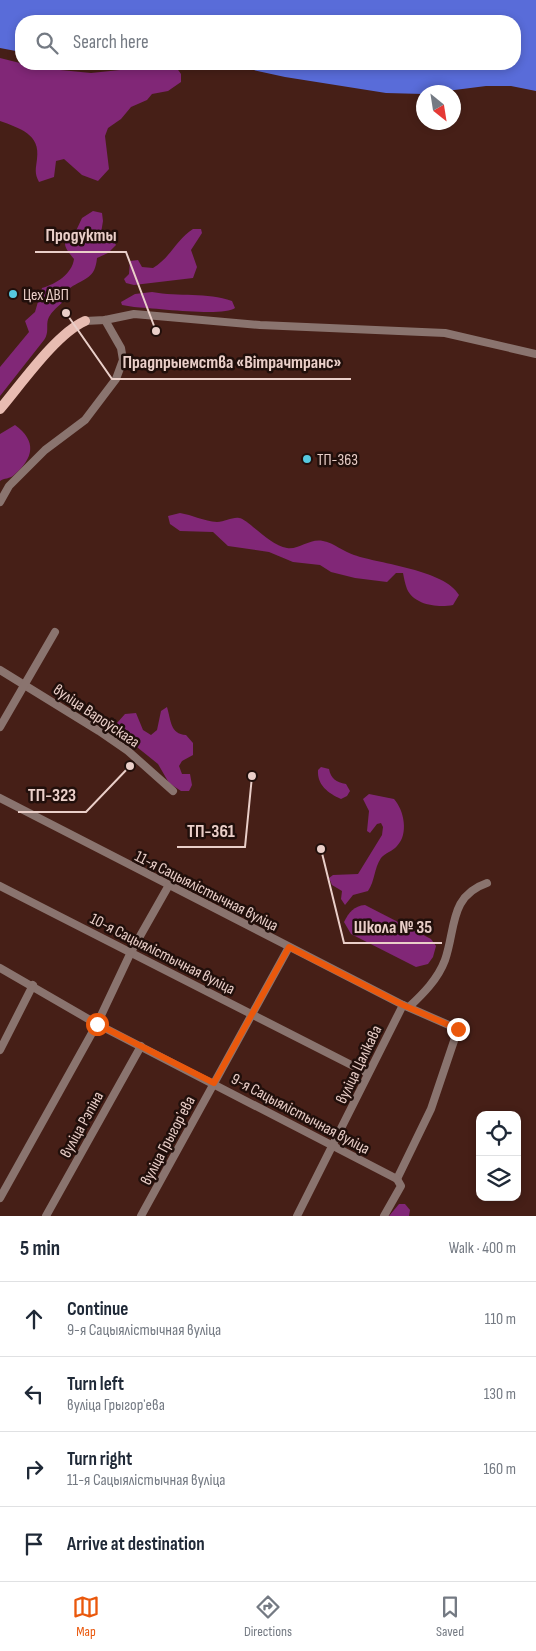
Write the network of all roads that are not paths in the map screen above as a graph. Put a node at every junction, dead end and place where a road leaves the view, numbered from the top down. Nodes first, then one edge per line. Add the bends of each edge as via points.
1 (105, 320) junction
2 (85, 321) joint
3 (536, 354) edge
4 (0, 409) edge
5 (0, 502) edge
6 (55, 632) dead end
7 (0, 670) edge
8 (24, 684) junction
9 (0, 727) edge
10 (173, 791) dead end
11 (0, 798) edge
12 (487, 883) dead end
13 (169, 885) junction
14 (0, 886) edge
15 (289, 947) junction
16 (131, 952) junction
17 (0, 968) edge
18 (33, 986) junction
19 (406, 1006) junction
20 (252, 1014) junction
21 (97, 1024) junction
22 (140, 1046) junction
23 (0, 1050) edge
24 (367, 1073) junction
25 (214, 1083) junction
26 (333, 1147) junction
27 (399, 1182) junction
28 (0, 1198) edge
29 (46, 1216) edge
30 (141, 1216) edge
31 (297, 1216) edge
32 (384, 1216) edge

1 - 2 street
1 - 3 street via 134,314 260,325 445,333
1 - 5 street via 122,348 123,360 116,379 85,420 45,450 9,486
2 - 4 main road via 72,327 60,339
6 - 8 street
7 - 8 street, вуліца Вароўскага
8 - 9 street
8 - 10 street, вуліца Вароўскага via 114,741
11 - 13 street, 11-я Сацыялістычная вуліца
12 - 19 street, вуліца Цалікава via 466,893 457,910 444,962 426,990
13 - 15 street, 11-я Сацыялістычная вуліца
13 - 16 street
14 - 16 street, 10-я Сацыялістычная вуліца
15 - 19 street, 11-я Сацыялістычная вуліца
15 - 20 street, вуліца Грыгорʼева
16 - 20 street, 10-я Сацыялістычная вуліца
16 - 21 street
17 - 18 street, 9-я Сацыялістычная вуліца
18 - 21 street, 9-я Сацыялістычная вуліца
18 - 23 street
19 - 24 street, вуліца Цалікава
19 - 27 street, 11-я Сацыялістычная вуліца via 458,1029 431,1109
20 - 24 street, 10-я Сацыялістычная вуліца
20 - 25 street, вуліца Грыгорʼева
21 - 22 street, 9-я Сацыялістычная вуліца
21 - 28 street
22 - 25 street, 9-я Сацыялістычная вуліца
22 - 29 street, вуліца Рэпіна
24 - 26 street, вуліца Цалікава
25 - 26 street, 9-я Сацыялістычная вуліца
25 - 30 street, вуліца Грыгорʼева
26 - 27 street, 9-я Сацыялістычная вуліца
26 - 31 street, вуліца Цалікава
27 - 32 street

